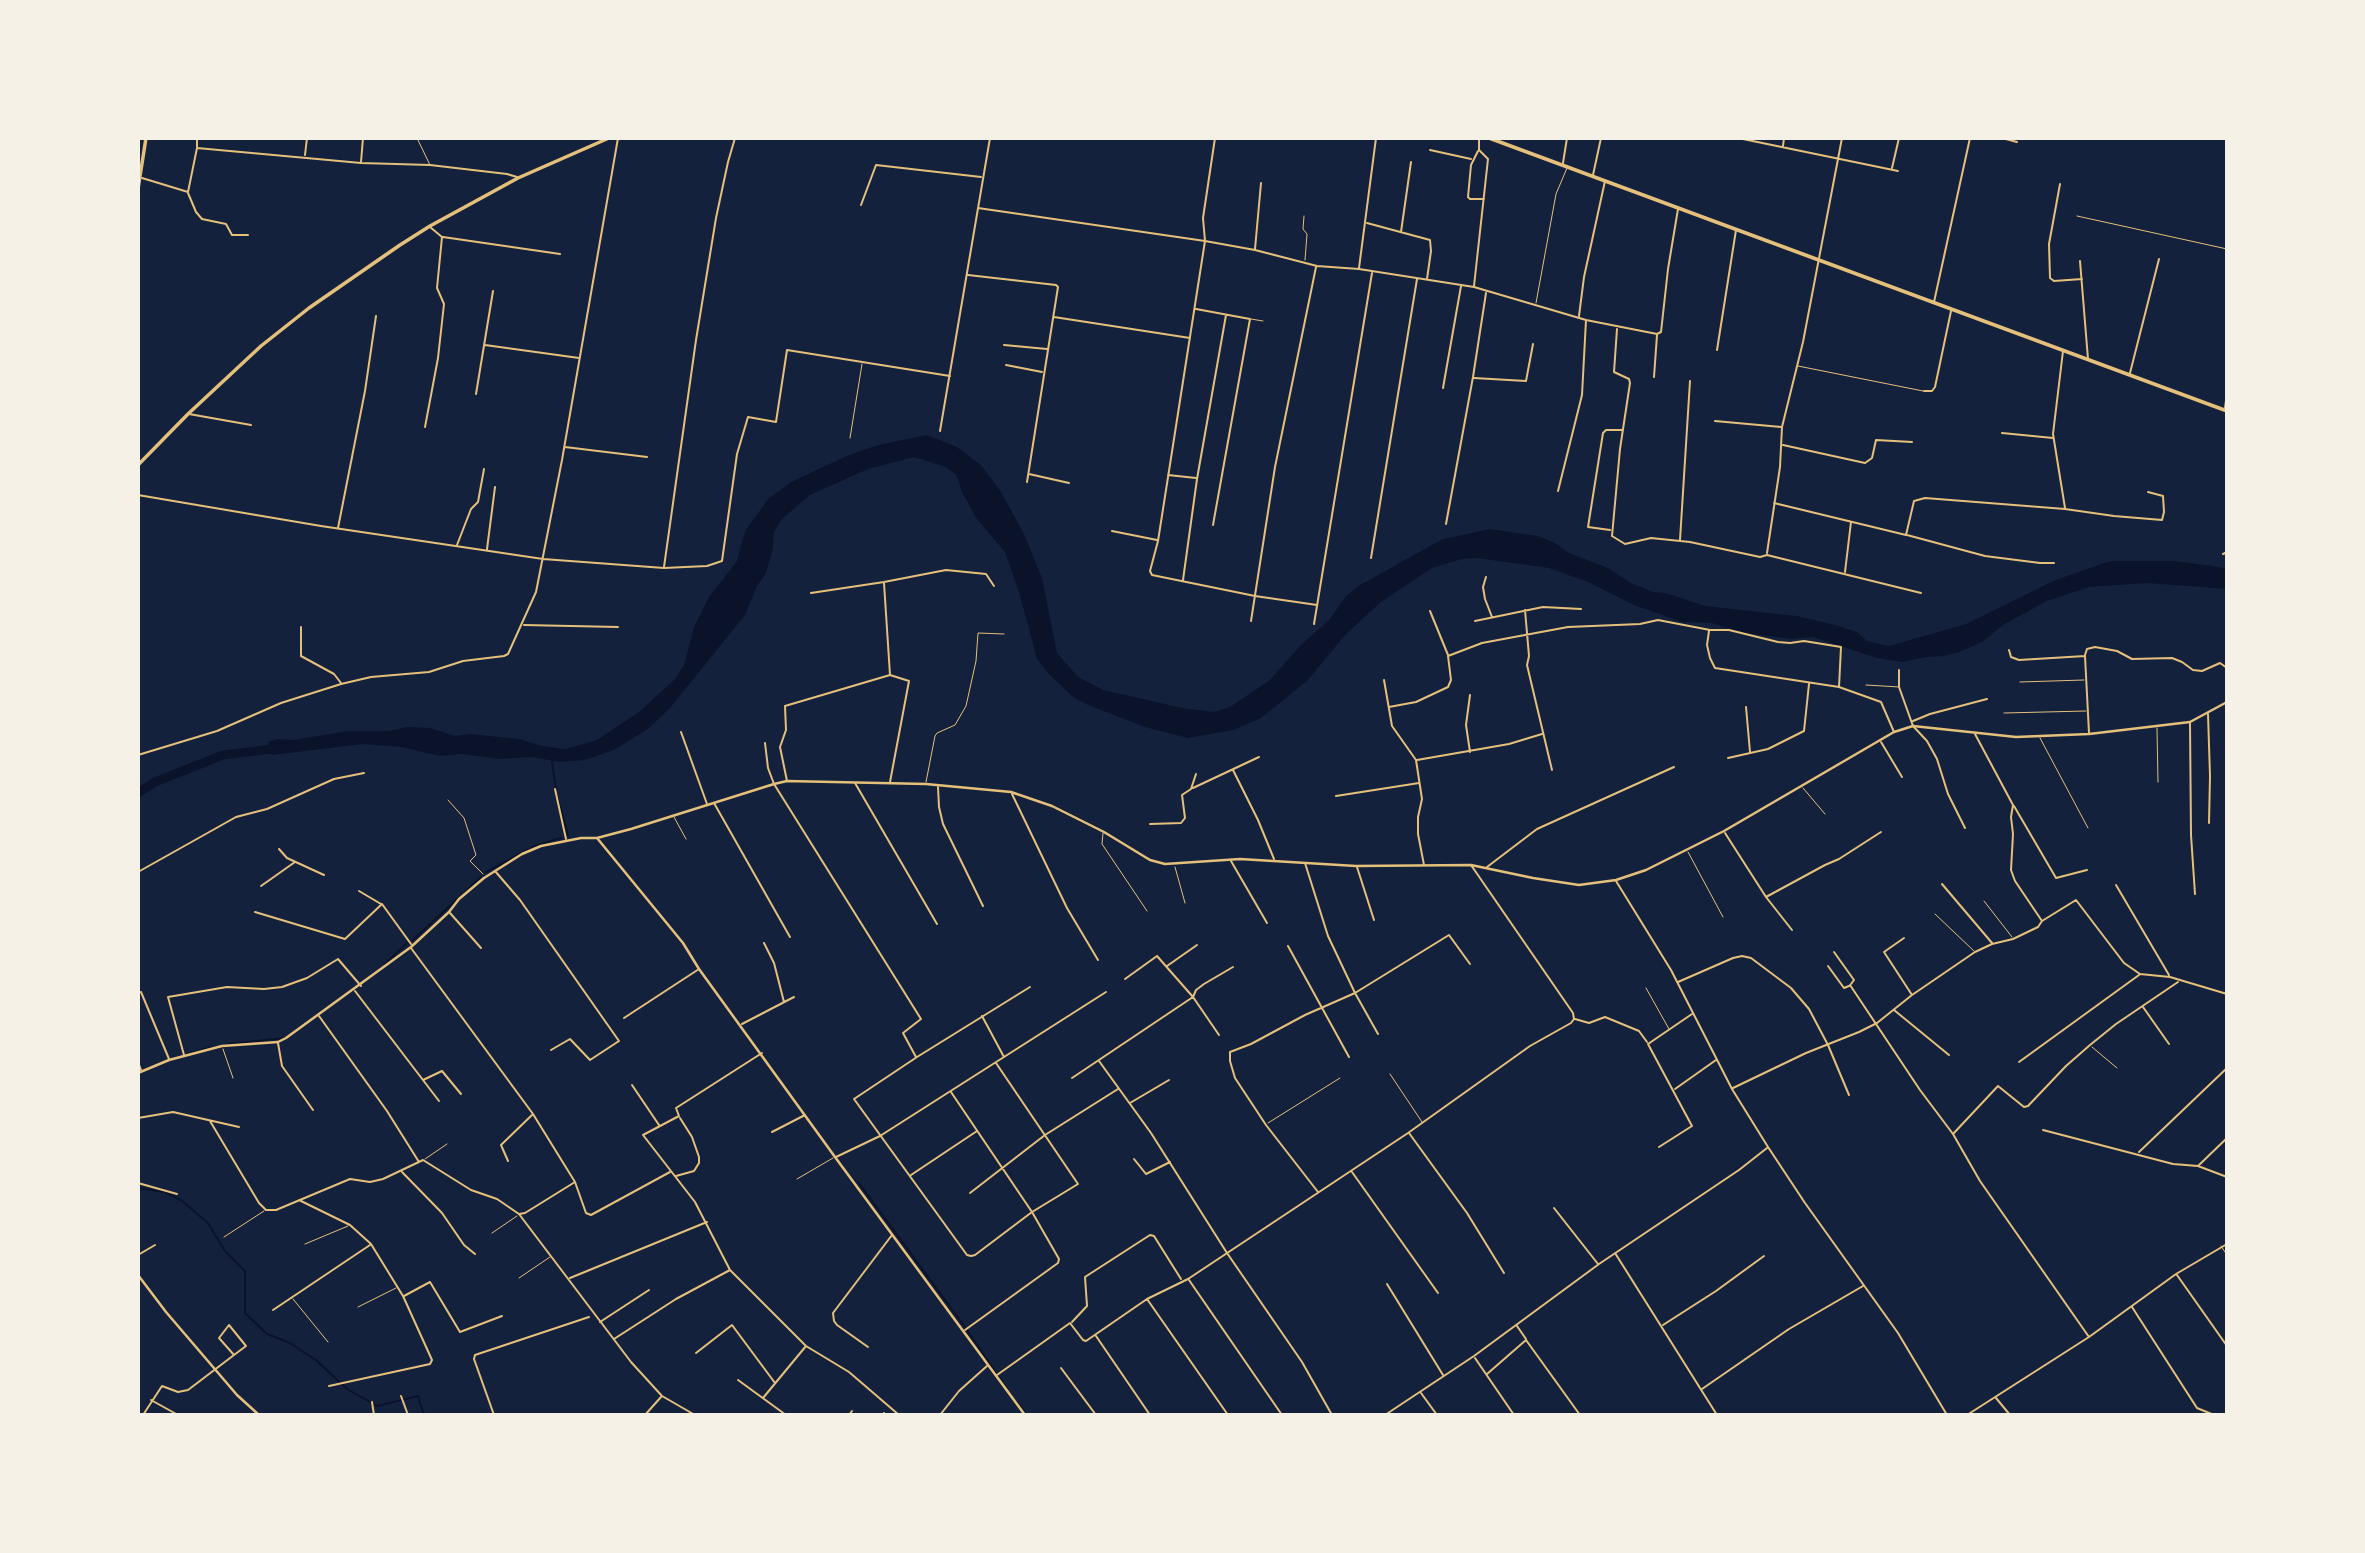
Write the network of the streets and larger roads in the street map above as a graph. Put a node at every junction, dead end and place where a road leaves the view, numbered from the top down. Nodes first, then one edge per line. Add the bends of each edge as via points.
1 (146, 138) edge
2 (197, 138) edge
3 (307, 138) edge
4 (363, 138) edge
5 (610, 138) edge
6 (618, 138) edge
7 (735, 138) edge
8 (990, 138) edge
9 (1215, 138) edge
10 (1376, 138) edge
11 (1479, 138) edge
12 (1489, 138) edge
13 (1567, 138) edge
14 (1601, 138) edge
15 (1738, 138) edge
16 (1784, 138) edge
17 (1842, 138) edge
18 (1899, 138) edge
19 (1970, 138) edge
20 (2002, 138) edge
21 (1747, 139) edge
22 (2017, 142) dead end
23 (1783, 147) junction
24 (197, 148) junction
25 (1430, 150) dead end
26 (1479, 150) junction
27 (305, 156) junction
28 (1838, 158) junction
29 (1472, 160) junction
30 (1411, 162) dead end
31 (361, 163) junction
32 (1566, 165) junction
33 (1892, 169) junction
34 (1898, 171) dead end
35 (1593, 176) junction
36 (140, 177) edge
37 (984, 177) junction
38 (517, 178) junction
39 (1605, 180) junction
40 (1261, 183) dead end
41 (2060, 184) dead end
42 (138, 189) edge
43 (188, 192) junction
44 (1484, 199) junction
45 (861, 205) dead end
46 (978, 208) junction
47 (1678, 208) junction
48 (1366, 222) junction
49 (429, 226) junction
50 (1736, 228) junction
51 (1401, 233) junction
52 (248, 234) dead end
53 (442, 237) junction
54 (1205, 242) junction
55 (1255, 250) junction
56 (560, 254) dead end
57 (2159, 259) dead end
58 (1818, 261) junction
59 (2080, 261) dead end
60 (1317, 265) junction
61 (1359, 269) junction
62 (1373, 272) junction
63 (967, 275) junction
64 (1418, 278) junction
65 (1427, 279) junction
66 (2082, 279) junction
67 (1461, 285) junction
68 (1474, 287) junction
69 (493, 291) dead end
70 (1487, 292) junction
71 (1934, 303) junction
72 (1195, 309) junction
73 (1951, 310) junction
74 (1226, 315) junction
75 (376, 316) dead end
76 (1052, 317) junction
77 (1579, 317) junction
78 (1586, 320) junction
79 (1617, 328) junction
80 (1657, 334) junction
81 (1190, 338) junction
82 (484, 344) junction
83 (1533, 344) dead end
84 (1004, 345) dead end
85 (1047, 349) junction
86 (1717, 350) dead end
87 (2063, 351) junction
88 (579, 358) junction
89 (2088, 360) junction
90 (1006, 365) dead end
91 (1043, 372) junction
92 (2130, 375) junction
93 (950, 376) junction
94 (1473, 377) junction
95 (1654, 377) dead end
96 (1690, 381) dead end
97 (1443, 388) dead end
98 (1924, 391) road end
99 (2227, 392) edge
100 (476, 394) dead end
101 (2226, 410) edge
102 (188, 414) junction
103 (1716, 421) dead end
104 (251, 425) dead end
105 (425, 427) dead end
106 (1782, 427) junction
107 (1623, 430) junction
108 (940, 431) dead end
109 (2002, 433) dead end
110 (2053, 438) junction
111 (1912, 442) dead end
112 (1782, 445) junction
113 (564, 447) junction
114 (647, 457) dead end
115 (138, 465) edge
116 (484, 470) dead end
117 (1028, 474) junction
118 (1168, 475) junction
119 (1197, 479) junction
120 (1027, 482) dead end
121 (1069, 484) dead end
122 (495, 487) dead end
123 (1558, 491) dead end
124 (2148, 492) dead end
125 (138, 495) edge
126 (1774, 503) junction
127 (2065, 509) junction
128 (1852, 520) junction
129 (1446, 524) dead end
130 (1213, 525) dead end
131 (338, 528) junction
132 (1611, 530) junction
133 (1112, 531) dead end
134 (1906, 535) junction
135 (1680, 540) junction
136 (1158, 541) junction
137 (457, 546) junction
138 (487, 551) junction
139 (1767, 555) junction
140 (1371, 558) dead end
141 (543, 559) junction
142 (2054, 563) dead end
143 (664, 568) junction
144 (1845, 573) junction
145 (1486, 577) dead end
146 (1183, 580) junction
147 (884, 582) junction
148 (994, 586) dead end
149 (811, 593) dead end
150 (1921, 593) dead end
151 (1255, 596) junction
152 (1317, 605) junction
153 (1581, 609) dead end
154 (1525, 610) junction
155 (1430, 611) dead end
156 (1492, 618) junction
157 (1251, 621) dead end
158 (1475, 621) dead end
159 (1314, 624) dead end
160 (523, 625) junction
161 (301, 627) dead end
162 (618, 627) dead end
163 (1710, 630) junction
164 (1527, 636) junction
165 (2010, 650) dead end
166 (1448, 656) junction
167 (2085, 656) junction
168 (2227, 668) edge
169 (1899, 670) dead end
170 (890, 675) junction
171 (1384, 681) dead end
172 (1809, 683) junction
173 (341, 684) junction
174 (1839, 687) junction
175 (1470, 695) dead end
176 (1986, 699) dead end
177 (2227, 702) edge
178 (1389, 707) junction
179 (1746, 707) dead end
180 (2208, 713) junction
181 (2190, 722) junction
182 (1913, 724) junction
183 (681, 732) dead end
184 (1894, 732) junction
185 (1974, 733) junction
186 (1542, 734) junction
187 (2089, 734) junction
188 (1880, 740) junction
189 (765, 743) dead end
190 (1470, 752) junction
191 (1750, 753) junction
192 (138, 755) edge
193 (1259, 757) dead end
194 (1728, 758) dead end
195 (1416, 760) junction
196 (1674, 766) dead end
197 (1233, 770) junction
198 (1552, 770) dead end
199 (364, 773) dead end
200 (1196, 774) dead end
201 (1902, 777) dead end
202 (788, 782) junction
203 (855, 783) junction
204 (890, 783) junction
205 (1420, 783) junction
206 (774, 784) junction
207 (939, 785) junction
208 (555, 789) dead end
209 (1191, 789) junction
210 (1011, 792) junction
211 (1336, 796) dead end
212 (713, 802) junction
213 (707, 804) junction
214 (2014, 805) junction
215 (2209, 823) dead end
216 (1150, 824) dead end
217 (1965, 828) dead end
218 (1724, 831) junction
219 (1881, 832) dead end
220 (597, 838) junction
221 (567, 841) junction
222 (279, 849) dead end
223 (1231, 860) junction
224 (1275, 860) junction
225 (296, 861) junction
226 (1305, 863) junction
227 (1471, 864) junction
228 (1356, 866) junction
229 (1424, 866) junction
230 (1487, 867) junction
231 (2087, 870) dead end
232 (494, 871) junction
233 (138, 872) edge
234 (324, 875) dead end
235 (1616, 880) junction
236 (1942, 884) dead end
237 (2116, 885) dead end
238 (261, 886) dead end
239 (359, 891) dead end
240 (2195, 894) dead end
241 (1766, 897) junction
242 (382, 904) junction
243 (983, 906) dead end
244 (254, 912) dead end
245 (449, 912) junction
246 (1374, 920) dead end
247 (2042, 922) junction
248 (1267, 923) dead end
249 (937, 925) dead end
250 (1792, 930) dead end
251 (790, 937) dead end
252 (1904, 938) dead end
253 (764, 943) dead end
254 (1992, 944) junction
255 (1197, 945) dead end
256 (411, 946) junction
257 (1288, 946) dead end
258 (481, 948) dead end
259 (1835, 952) dead end
260 (1098, 960) dead end
261 (1469, 964) dead end
262 (1167, 966) junction
263 (1828, 966) dead end
264 (1233, 967) dead end
265 (699, 969) junction
266 (2140, 974) junction
267 (2170, 977) junction
268 (1125, 979) dead end
269 (2179, 981) junction
270 (1677, 982) junction
271 (1850, 985) junction
272 (361, 986) junction
273 (1030, 987) dead end
274 (354, 990) junction
275 (141, 992) dead end
276 (1106, 992) dead end
277 (1355, 993) junction
278 (2227, 994) edge
279 (1912, 995) junction
280 (794, 997) dead end
281 (1193, 997) junction
282 (784, 1002) junction
283 (2142, 1006) junction
284 (1323, 1007) junction
285 (1893, 1009) junction
286 (1693, 1013) junction
287 (318, 1016) junction
288 (982, 1016) junction
289 (624, 1018) dead end
290 (1574, 1019) junction
291 (1877, 1023) junction
292 (741, 1025) junction
293 (1378, 1034) dead end
294 (1219, 1035) dead end
295 (278, 1042) junction
296 (1648, 1044) junction
297 (2169, 1044) dead end
298 (1828, 1045) junction
299 (551, 1050) dead end
300 (762, 1052) junction
301 (1950, 1055) dead end
302 (184, 1056) junction
303 (1349, 1057) dead end
304 (917, 1058) junction
305 (1005, 1058) junction
306 (169, 1060) junction
307 (1717, 1060) junction
308 (1099, 1061) junction
309 (138, 1062) edge
310 (2019, 1062) dead end
311 (996, 1063) junction
312 (2227, 1068) edge
313 (140, 1072) edge
314 (1072, 1078) dead end
315 (1169, 1080) dead end
316 (422, 1081) junction
317 (632, 1085) dead end
318 (1118, 1088) junction
319 (1732, 1089) junction
320 (1674, 1090) junction
321 (951, 1092) junction
322 (461, 1094) dead end
323 (1849, 1095) dead end
324 (439, 1101) dead end
325 (1129, 1104) junction
326 (313, 1110) dead end
327 (533, 1114) junction
328 (806, 1115) junction
329 (680, 1116) junction
330 (138, 1118) edge
331 (211, 1121) junction
332 (660, 1126) junction
333 (239, 1127) dead end
334 (2043, 1130) dead end
335 (978, 1131) junction
336 (772, 1132) dead end
337 (1408, 1132) junction
338 (1953, 1134) junction
339 (1045, 1135) junction
340 (880, 1136) junction
341 (2227, 1138) edge
342 (1659, 1147) dead end
343 (1768, 1147) junction
344 (2138, 1153) junction
345 (835, 1157) junction
346 (1134, 1159) dead end
347 (508, 1161) dead end
348 (419, 1162) junction
349 (1170, 1162) junction
350 (2198, 1166) junction
351 (1003, 1169) junction
352 (401, 1171) junction
353 (671, 1171) junction
354 (1351, 1171) junction
355 (911, 1175) junction
356 (675, 1176) junction
357 (2227, 1177) edge
358 (575, 1182) junction
359 (138, 1183) edge
360 (970, 1193) dead end
361 (1318, 1193) junction
362 (177, 1194) dead end
363 (299, 1199) junction
364 (1554, 1208) dead end
365 (1032, 1212) junction
366 (519, 1214) junction
367 (707, 1222) junction
368 (893, 1235) junction
369 (371, 1244) junction
370 (2227, 1244) edge
371 (155, 1245) dead end
372 (1615, 1253) junction
373 (475, 1254) dead end
374 (1227, 1254) junction
375 (138, 1255) edge
376 (1764, 1256) dead end
377 (1598, 1264) junction
378 (730, 1270) junction
379 (1504, 1273) dead end
380 (2176, 1274) junction
381 (138, 1275) edge
382 (569, 1279) junction
383 (1188, 1279) junction
384 (1181, 1280) junction
385 (1387, 1284) dead end
386 (1864, 1286) junction
387 (649, 1290) dead end
388 (1438, 1293) dead end
389 (403, 1296) junction
390 (1147, 1299) junction
391 (2132, 1307) junction
392 (273, 1310) dead end
393 (502, 1316) dead end
394 (589, 1317) dead end
395 (600, 1322) junction
396 (1070, 1323) junction
397 (1516, 1325) junction
398 (1662, 1326) junction
399 (963, 1331) junction
400 (1096, 1335) junction
401 (2089, 1337) junction
402 (614, 1340) junction
403 (1526, 1340) junction
404 (806, 1346) junction
405 (2227, 1346) edge
406 (868, 1347) dead end
407 (696, 1353) dead end
408 (234, 1356) junction
409 (1474, 1356) junction
410 (988, 1365) junction
411 (216, 1368) junction
412 (1061, 1368) dead end
413 (998, 1374) junction
414 (1486, 1374) junction
415 (1444, 1376) junction
416 (738, 1380) dead end
417 (775, 1383) junction
418 (329, 1386) dead end
419 (1702, 1389) junction
420 (1421, 1392) junction
421 (401, 1396) dead end
422 (662, 1396) junction
423 (1996, 1397) junction
424 (763, 1398) junction
425 (150, 1400) junction
426 (372, 1402) dead end
427 (852, 1411) dead end
428 (143, 1415) edge
429 (178, 1415) edge
430 (259, 1415) edge
431 (374, 1415) edge
432 (408, 1415) edge
433 (494, 1415) edge
434 (645, 1415) edge
435 (695, 1415) edge
436 (786, 1415) edge
437 (849, 1415) edge
438 (899, 1415) edge
439 (940, 1415) edge
440 (1025, 1415) edge
441 (1096, 1415) edge
442 (1150, 1415) edge
443 (1228, 1415) edge
444 (1282, 1415) edge
445 (1332, 1415) edge
446 (1385, 1415) edge
447 (1437, 1415) edge
448 (1514, 1415) edge
449 (1580, 1415) edge
450 (1717, 1415) edge
451 (1947, 1415) edge
452 (1967, 1415) edge
453 (2010, 1415) edge
454 (2214, 1415) edge

1 - 36 main road
2 - 24 street
3 - 27 street
4 - 31 street
5 - 38 main road
6 - 88 street
7 - 143 street via 714,231
8 - 37 street
9 - 54 street via 1203,218
10 - 48 street
11 - 26 street
12 - 32 main road
13 - 32 street
14 - 35 street
15 - 21 street
16 - 23 street
17 - 28 street
18 - 33 street
19 - 71 street
20 - 22 street
21 - 23 street
23 - 28 street
24 - 27 street
24 - 43 street
25 - 29 street
26 - 29 street
26 - 44 street via 1488,159
27 - 31 street
28 - 33 street
28 - 58 street
29 - 44 street via 1468,197
30 - 51 street
31 - 38 street via 430,165
32 - 35 main road
33 - 34 street
35 - 39 main road
36 - 42 main road
36 - 43 street
37 - 45 street via 876,164
37 - 46 street
38 - 49 main road
39 - 47 main road
39 - 77 street
40 - 55 street
41 - 66 street via 2049,244 2050,278
43 - 52 street via 202,219 226,224 232,234
44 - 68 street
46 - 54 street
46 - 63 street
47 - 50 main road
47 - 80 street via 1661,332
48 - 51 street
48 - 61 street
49 - 53 street
49 - 102 main road via 290,323
50 - 58 main road
50 - 86 street
51 - 65 street via 1430,240
53 - 56 street
53 - 105 street via 437,288 444,304 442,333
54 - 55 street
54 - 72 street
55 - 60 street
57 - 92 street
58 - 71 main road
58 - 106 street
59 - 66 street
60 - 61 street
60 - 151 street via 1275,467
61 - 62 street
62 - 64 street
62 - 152 street
63 - 76 street via 1056,285
63 - 93 street
64 - 65 street
64 - 140 street
65 - 67 street
66 - 89 street
67 - 68 street
67 - 97 street
68 - 70 street
69 - 82 street
70 - 77 street
70 - 94 street
71 - 73 main road
72 - 74 street
72 - 81 street
73 - 87 main road
73 - 98 street via 1934,389
74 - 119 street
74 - 130 street via 1250,319
75 - 131 street
76 - 81 street
76 - 85 street
77 - 78 street
78 - 79 street
78 - 123 street via 1582,395
79 - 80 street
79 - 107 street via 1614,372 1630,383
80 - 95 street
81 - 118 street
82 - 88 street
82 - 100 street
83 - 94 street via 1527,381
84 - 85 street
85 - 91 street
87 - 89 main road
87 - 110 street
88 - 113 street
89 - 92 main road
90 - 91 street
91 - 117 street
92 - 101 main road
93 - 108 street
93 - 143 street via 787,350 776,422 748,417 734,466 722,561
94 - 129 street
96 - 135 street
99 - 101 street
102 - 104 street
102 - 115 main road
103 - 106 street
106 - 112 street
107 - 132 street
107 - 132 street via 1603,433 1588,527
109 - 110 street
110 - 127 street
111 - 112 street via 1878,439 1865,463
112 - 126 street
113 - 114 street
113 - 141 street
116 - 137 street via 478,502
117 - 120 street
117 - 121 street
118 - 119 street
118 - 136 street
119 - 146 street
122 - 138 street
124 - 127 street via 2164,496 2162,520
125 - 131 street
126 - 128 street
126 - 139 street
127 - 134 street via 1925,498 1914,501
128 - 134 street
128 - 144 street
131 - 137 street
132 - 135 street via 1612,536 1625,544 1651,538
133 - 136 street
134 - 142 street via 1985,556
135 - 139 street
136 - 146 street via 1151,574
137 - 138 street
138 - 141 street
139 - 144 street
141 - 143 street
141 - 160 street
144 - 150 street
145 - 156 street via 1484,590
146 - 151 street
147 - 148 street via 956,569 986,574
147 - 149 street
147 - 170 street
151 - 152 street
151 - 157 street
152 - 159 street
153 - 154 street
154 - 156 street
154 - 164 street
155 - 166 street
156 - 158 street
160 - 162 street
160 - 173 street via 506,656
161 - 173 street via 301,656 334,674
163 - 164 street via 1658,620 1568,627
163 - 172 street via 1707,645 1715,668
163 - 174 street via 1841,647
164 - 166 street via 1482,643
164 - 186 street via 1527,666
165 - 167 street via 2011,657 2019,660
166 - 178 street via 1448,687 1416,702
167 - 168 street via 2087,649 2095,647 2132,659 2172,658 2193,670 2220,663
167 - 187 street
169 - 182 street via 1899,687
170 - 202 street via 785,707 786,730 780,747
170 - 204 street via 909,681
171 - 178 street
172 - 174 street
172 - 191 street via 1804,731
173 - 192 street via 281,703 217,732
174 - 184 street via 1881,702
175 - 190 street via 1466,725
176 - 182 street via 1930,714
177 - 180 street
178 - 195 street via 1392,726
179 - 191 street
180 - 181 street
180 - 215 street
181 - 187 street
181 - 240 street
182 - 184 street
182 - 185 street
182 - 217 street via 1937,759
183 - 213 street
184 - 188 street
185 - 187 street via 2016,737
185 - 214 street
186 - 190 street
186 - 198 street
188 - 201 street
188 - 218 street
189 - 206 street
190 - 195 street
191 - 194 street
193 - 197 street
195 - 205 street
196 - 230 street via 1536,829
197 - 209 street
197 - 224 street
199 - 233 street via 334,779 267,809 236,817
200 - 209 street
202 - 203 street
202 - 206 street
203 - 204 street
203 - 249 street
204 - 207 street
205 - 211 street
205 - 229 street via 1418,834
206 - 212 street
206 - 304 street via 921,1019 903,1033
207 - 210 street
207 - 243 street via 943,824
208 - 221 street
209 - 216 street via 1182,794 1185,818 1181,823
210 - 223 street via 1052,806 1150,860 1175,865
210 - 260 street via 1067,908
212 - 213 street
212 - 251 street
213 - 220 street
214 - 231 street via 2056,878
214 - 247 street via 2011,870
218 - 235 street
218 - 241 street
219 - 241 street
220 - 221 street
220 - 265 street
221 - 232 street via 541,846
222 - 225 street
223 - 224 street
223 - 248 street
224 - 226 street
225 - 234 street
225 - 238 street
226 - 228 street
226 - 277 street via 1328,936
227 - 229 street
227 - 230 street
227 - 290 street
228 - 229 street
228 - 246 street
230 - 235 street via 1579,885
232 - 245 street
232 - 299 street via 520,900 619,1041 590,1060 570,1039
235 - 270 street
236 - 254 street
237 - 267 street
239 - 242 street
241 - 250 street
242 - 244 street via 345,939
242 - 256 street
245 - 256 street
245 - 258 street
247 - 254 street via 2013,939
247 - 266 street via 2076,900 2124,963
252 - 279 street via 1884,952
253 - 282 street
254 - 279 street
255 - 262 street
256 - 272 street
256 - 327 street
257 - 284 street
259 - 271 street via 1854,980
261 - 277 street via 1449,935
262 - 268 street via 1154,957
262 - 281 street
263 - 271 street via 1844,988
264 - 281 street via 1203,984
265 - 289 street
265 - 292 street
266 - 267 street
266 - 310 street
267 - 269 street
269 - 278 street
269 - 283 street
270 - 286 street
270 - 298 street via 1732,958 1751,958 1791,988 1809,1009
271 - 291 street
272 - 274 street
272 - 302 street via 338,959 282,988 227,987 168,997
273 - 288 street
274 - 287 street
274 - 316 street
275 - 306 street
276 - 305 street
277 - 284 street
277 - 293 street
279 - 285 street
280 - 282 street
281 - 294 street
281 - 308 street
282 - 292 street
283 - 297 street
283 - 338 street via 2066,1066 2028,1106 1997,1086
284 - 303 street
284 - 361 street via 1230,1052 1235,1078
285 - 291 street
285 - 301 street
286 - 296 street
286 - 307 street
287 - 295 street
287 - 348 street
288 - 304 street
288 - 305 street
290 - 296 street via 1589,1023 1605,1017 1639,1031
290 - 337 street
291 - 298 street
291 - 338 street
292 - 300 street
295 - 302 street via 222,1046
295 - 326 street via 282,1066
296 - 320 street
298 - 319 street
298 - 323 street
300 - 328 street
300 - 329 street via 676,1108
302 - 306 street
304 - 340 street via 854,1100
305 - 311 street
306 - 313 street
307 - 319 street
307 - 320 street
308 - 314 street
308 - 318 street
309 - 313 street
311 - 321 street
311 - 339 street
312 - 344 street
315 - 325 street
316 - 322 street via 442,1071
316 - 324 street
317 - 332 street
318 - 325 street
318 - 339 street
319 - 343 street
320 - 342 street via 1692,1127
321 - 335 street
321 - 340 street
325 - 349 street
327 - 347 street via 501,1145
327 - 358 street
328 - 336 street
328 - 345 street
329 - 332 street
329 - 356 street via 699,1163 694,1171
330 - 331 street via 173,1112
331 - 333 street
331 - 363 street via 266,1210
332 - 353 street via 643,1135
334 - 344 street
335 - 351 street
335 - 355 street
337 - 354 street
337 - 379 street
338 - 401 street via 1981,1183
339 - 351 street
339 - 365 street via 1078,1184
340 - 345 street
340 - 355 street
341 - 350 street
343 - 372 street
343 - 386 street
344 - 350 street
345 - 368 street
346 - 349 street via 1146,1174
348 - 352 street
348 - 366 street via 423,1160
349 - 374 street
350 - 357 street
351 - 360 street
351 - 365 street
352 - 363 street via 370,1182 350,1179
352 - 373 street
353 - 356 street
353 - 358 street via 592,1215 586,1213
354 - 361 street
354 - 388 street
355 - 365 street via 967,1255 975,1255
356 - 367 street
358 - 366 street
359 - 362 street
361 - 374 street
363 - 369 street via 350,1226
364 - 377 street
365 - 399 street via 1058,1263
366 - 382 street
367 - 378 street
367 - 382 street
368 - 399 street
368 - 406 street via 833,1313 837,1325
369 - 389 street
369 - 392 street
370 - 380 street
371 - 375 street
372 - 377 street
372 - 398 street
374 - 383 street
374 - 445 street via 1302,1362
376 - 398 street
377 - 397 street
378 - 402 street
378 - 404 street
380 - 391 street
380 - 405 street
381 - 411 street
382 - 395 street
383 - 384 street
383 - 444 street
384 - 390 street
384 - 396 street via 1150,1235 1086,1277 1087,1306
385 - 415 street
386 - 419 street via 1789,1329
386 - 451 street
387 - 395 street
389 - 393 street via 430,1282 460,1332
389 - 418 street via 430,1364
390 - 400 street
390 - 443 street
391 - 401 street
391 - 454 street via 2197,1408
394 - 433 street via 477,1353 474,1359
395 - 402 street
396 - 400 street via 1084,1341
396 - 413 street
397 - 403 street
397 - 409 street
398 - 419 street
399 - 410 street
400 - 442 street
401 - 423 street
402 - 422 street
403 - 414 street
403 - 449 street
404 - 417 street
404 - 438 street via 849,1372
407 - 417 street via 732,1325
408 - 408 street via 246,1345 229,1325 219,1337
408 - 411 street
409 - 414 street
409 - 415 street
410 - 413 street
410 - 439 street via 958,1391
411 - 425 street via 188,1390 162,1386
411 - 430 street
412 - 441 street
413 - 440 street
414 - 448 street
415 - 420 street
416 - 424 street
417 - 424 street
419 - 450 street
420 - 446 street
420 - 447 street
421 - 432 street
422 - 434 street
422 - 435 street
423 - 452 street
423 - 453 street
424 - 436 street
425 - 428 street
425 - 429 street
426 - 431 street
427 - 437 street

